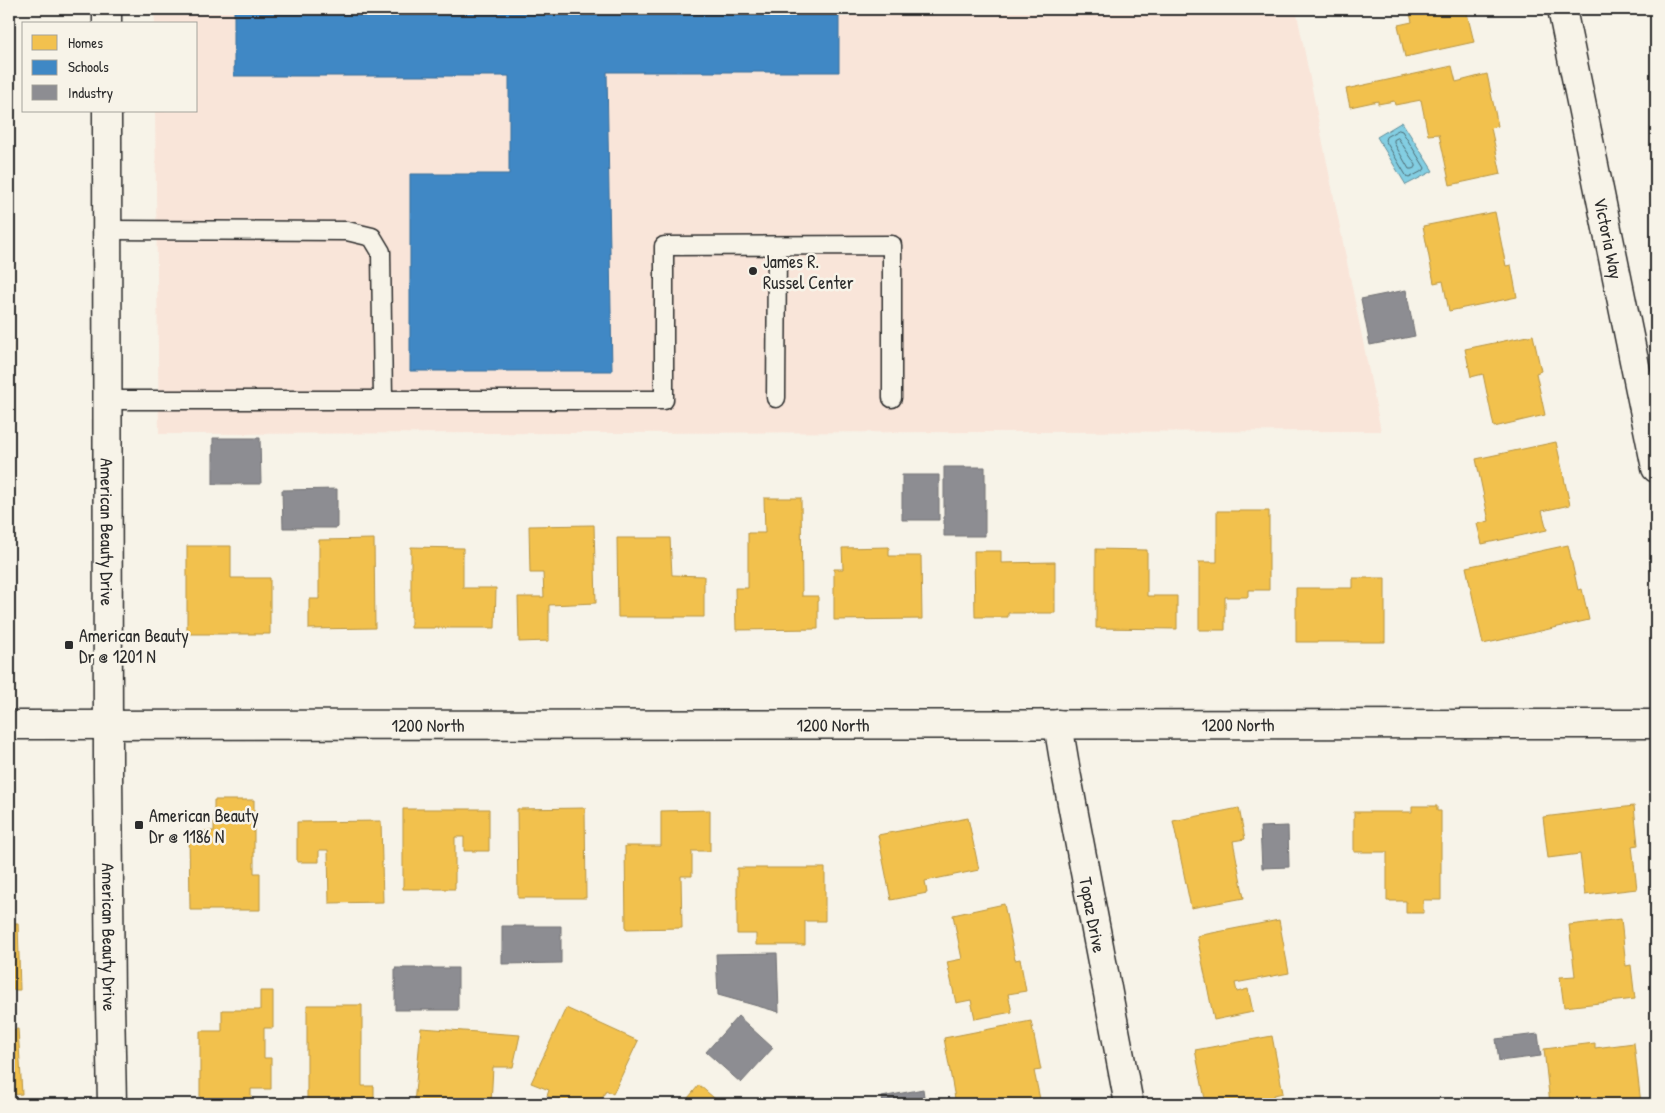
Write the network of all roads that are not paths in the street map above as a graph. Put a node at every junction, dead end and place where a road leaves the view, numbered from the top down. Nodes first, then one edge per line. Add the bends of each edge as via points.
1 (107, 9) edge
2 (1562, 9) edge
3 (107, 22) edge
4 (107, 112) edge
5 (107, 230) junction
6 (777, 246) junction
7 (776, 398) dead end
8 (892, 398) dead end
9 (107, 400) junction
10 (383, 400) junction
11 (1656, 468) edge
12 (1058, 724) junction
13 (1656, 724) edge
14 (9, 725) edge
15 (108, 725) junction
16 (112, 1104) edge
17 (1129, 1104) edge

1 - 3 street
2 - 11 street, Victoria Way
4 - 5 street, American Beauty Drive
5 - 9 street, American Beauty Drive
5 - 10 lane via 347,231 372,237 381,252
6 - 7 lane
6 - 8 lane via 892,245
6 - 10 lane via 664,246 664,400
9 - 10 lane
9 - 15 street, American Beauty Drive
12 - 13 street, 1200 North
12 - 15 street, 1200 North
12 - 17 street, Topaz Drive
14 - 15 street, 1200 North
15 - 16 street, American Beauty Drive

